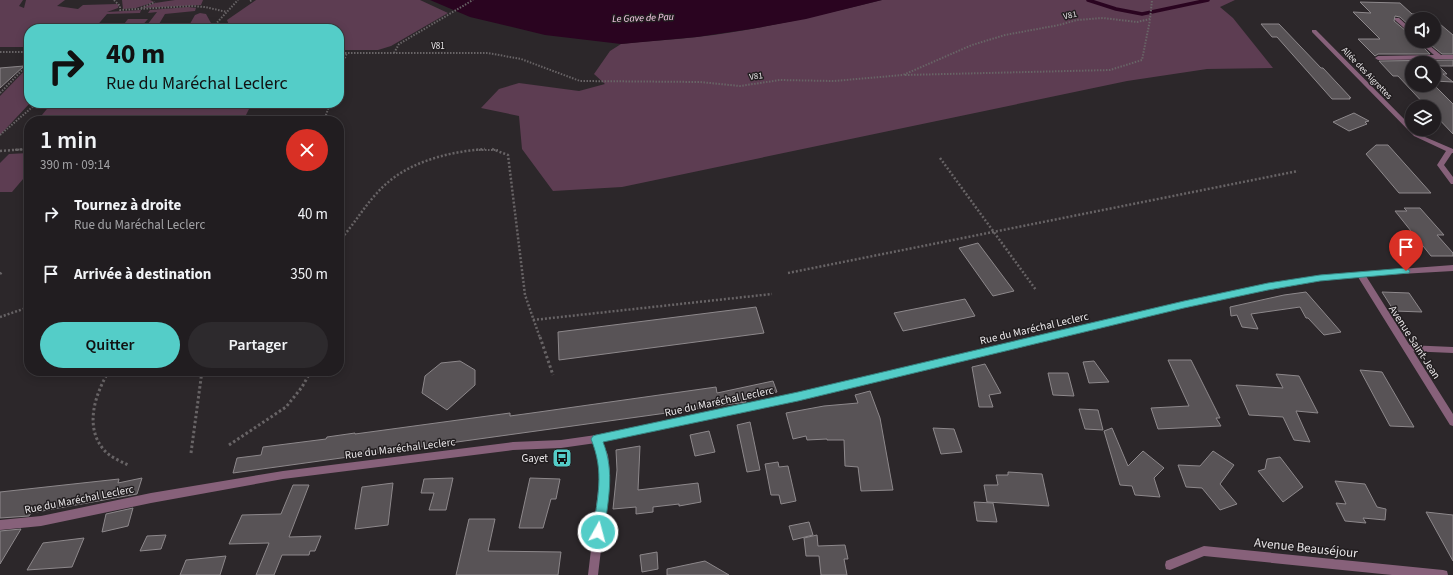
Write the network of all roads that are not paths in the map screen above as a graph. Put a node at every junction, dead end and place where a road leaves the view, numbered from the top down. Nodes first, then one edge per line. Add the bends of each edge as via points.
1 (1397, 19) dead end
2 (1405, 26) edge
3 (1314, 31) dead end
4 (1429, 48) edge
5 (1438, 56) edge
6 (1441, 57) edge
7 (1453, 57) edge
8 (1378, 58) dead end
9 (1405, 58) edge
10 (1452, 150) edge
11 (1453, 182) edge
12 (1453, 268) edge
13 (1360, 274) junction
14 (1407, 348) junction
15 (1453, 350) edge
16 (1453, 422) edge
17 (596, 439) junction
18 (0, 524) edge
19 (1170, 565) dead end
20 (593, 575) edge
21 (1443, 575) edge

1 - 2 street
3 - 10 street, Allée des Aigrettes via 1416,135
4 - 5 street
6 - 7 street
8 - 9 street
10 - 11 street, Allée des Aigrettes via 1440,165
12 - 13 street, Rue du Maréchal Leclerc
13 - 14 street, Avenue Saint-Jean
13 - 17 street, Rue du Maréchal Leclerc via 1268,287 1184,305 798,397
14 - 15 street
14 - 16 street, Avenue Saint-Jean
17 - 18 street, Rue du Maréchal Leclerc via 561,444 513,446 283,475 41,520
17 - 20 street via 603,455 605,474
19 - 21 street, Avenue Beauséjour via 1204,551

